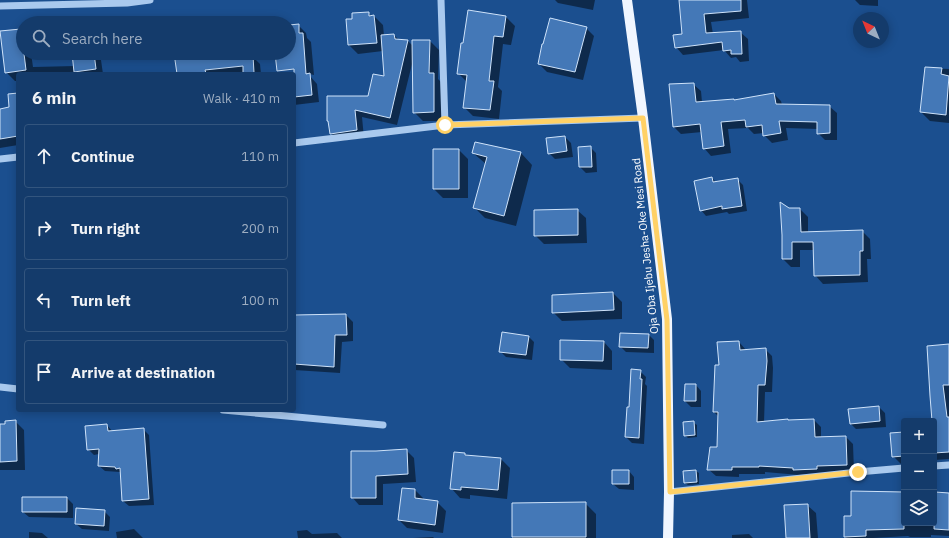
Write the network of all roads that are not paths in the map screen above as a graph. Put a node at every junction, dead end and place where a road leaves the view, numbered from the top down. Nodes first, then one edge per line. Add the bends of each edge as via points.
1 (150, 0) edge
2 (441, 0) edge
3 (627, 0) edge
4 (0, 6) edge
5 (643, 118) junction
6 (445, 125) junction
7 (296, 143) edge
8 (16, 157) edge
9 (0, 159) edge
10 (0, 387) edge
11 (16, 389) edge
12 (244, 412) edge
13 (383, 425) dead end
14 (949, 465) edge
15 (937, 466) edge
16 (901, 468) edge
17 (670, 492) junction
18 (668, 538) edge

1 - 4 street via 127,3
2 - 6 street
3 - 5 main road, Oja Oba Ijebu Jesha-Oke Mesi Road
5 - 6 street
5 - 17 main road, Oja Oba Ijebu Jesha-Oke Mesi Road via 667,320
6 - 7 street
8 - 9 street
10 - 11 street
12 - 13 street
14 - 15 street
16 - 17 street
17 - 18 main road, Oja Oba Ijebu Jesha-Oke Mesi Road

